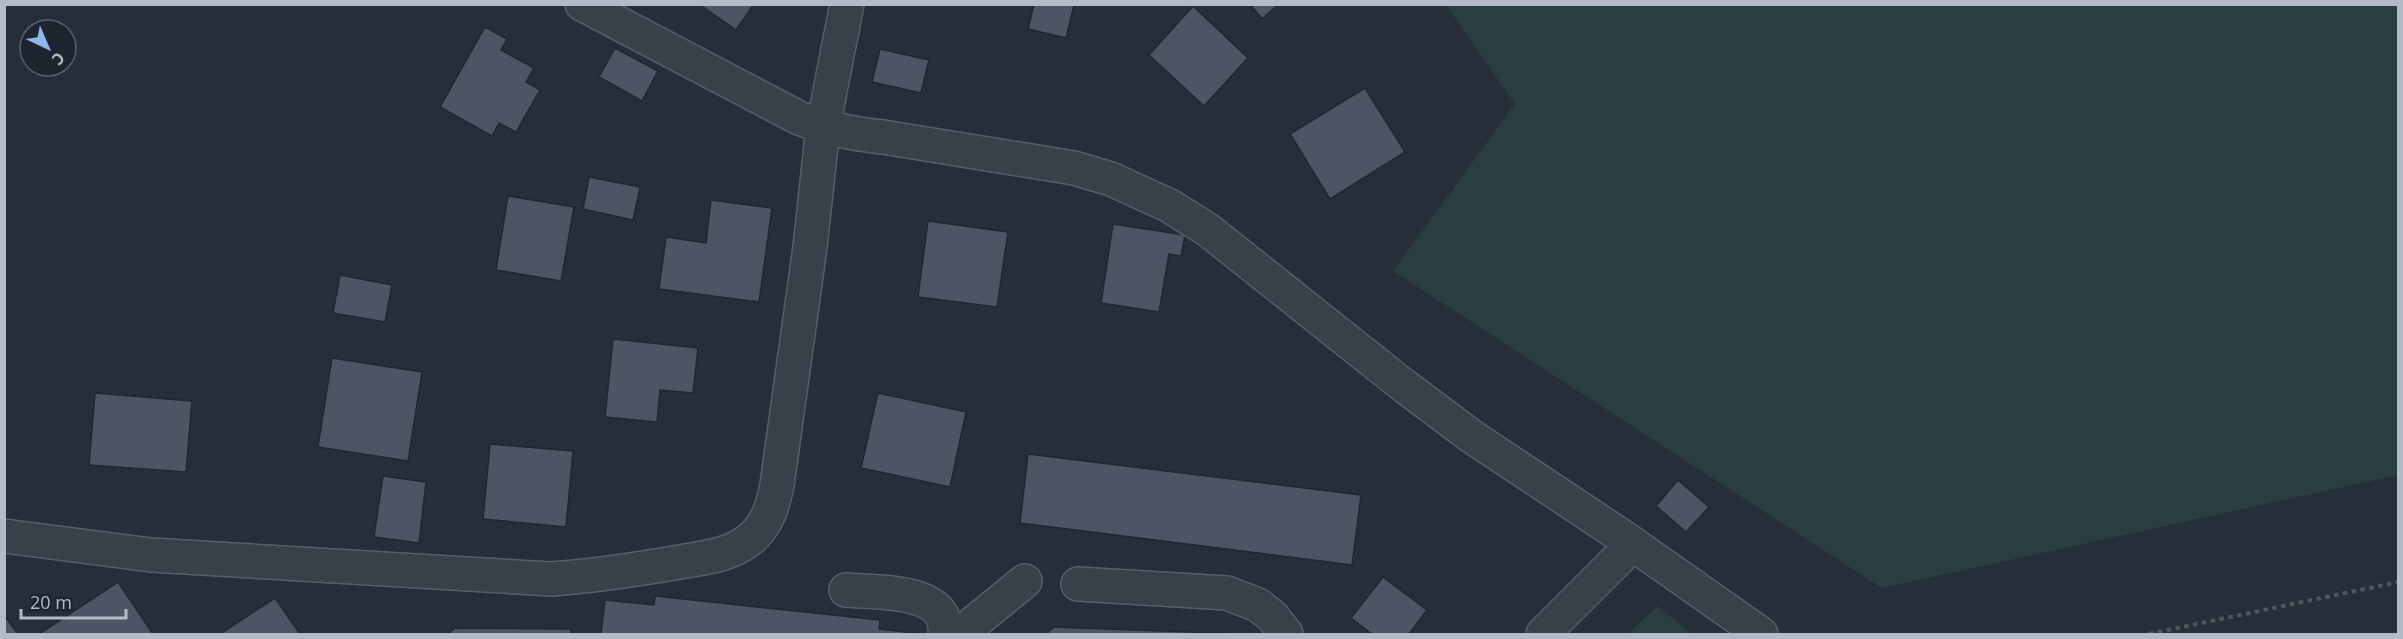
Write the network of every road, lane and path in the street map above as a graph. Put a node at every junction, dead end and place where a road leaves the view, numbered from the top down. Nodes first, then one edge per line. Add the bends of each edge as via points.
1 (582, 4) edge
2 (847, 4) edge
3 (823, 128) junction
4 (4, 536) edge
5 (1633, 544) junction
6 (1025, 581) dead end
7 (2398, 582) edge
8 (1078, 584) dead end
9 (846, 590) dead end
10 (945, 634) edge
11 (960, 634) edge
12 (1286, 634) edge
13 (1543, 634) edge
14 (1761, 634) edge
15 (2150, 634) edge

1 - 3 street
2 - 3 street
3 - 4 street via 773,507 748,541 723,554 551,579 151,555
3 - 5 street via 1074,168 1111,179 1170,206 1208,230 1471,436
5 - 13 street
5 - 14 street
6 - 11 street
7 - 15 path
8 - 12 street via 1227,593 1258,605 1274,617
9 - 10 street via 921,598 942,615

